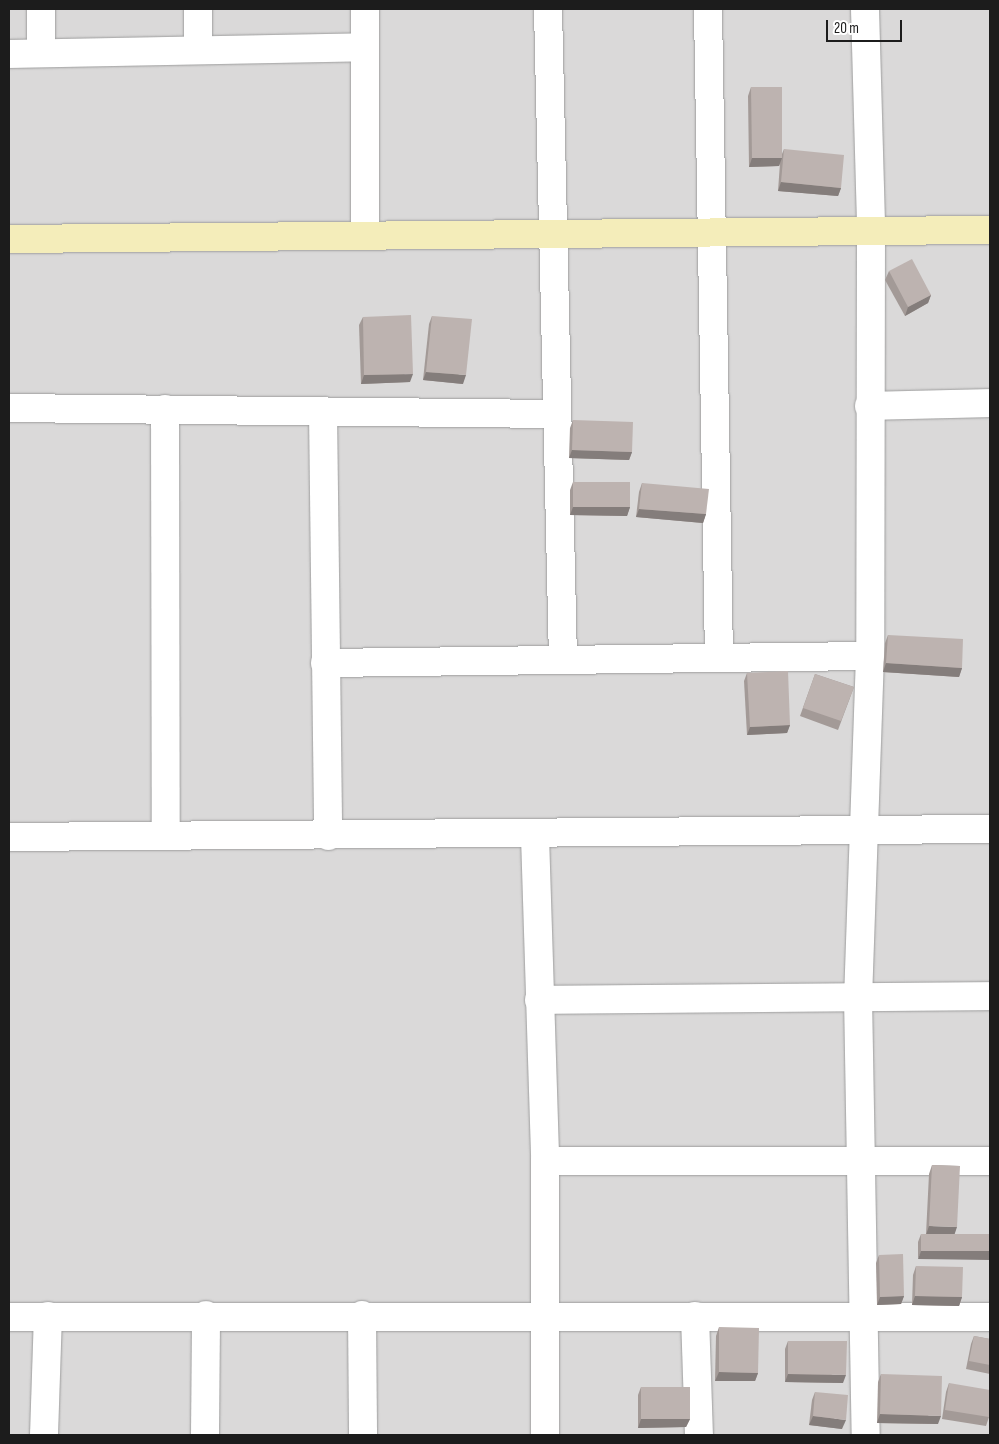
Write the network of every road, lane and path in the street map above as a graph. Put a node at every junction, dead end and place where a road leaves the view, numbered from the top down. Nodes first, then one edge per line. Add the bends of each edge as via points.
1 (41, 9) edge
2 (198, 9) edge
3 (365, 9) edge
4 (548, 9) edge
5 (708, 9) edge
6 (864, 9) edge
7 (365, 46) junction
8 (198, 49) junction
9 (41, 52) junction
10 (9, 54) edge
11 (714, 229) junction
12 (870, 230) junction
13 (990, 230) edge
14 (553, 231) junction
15 (365, 234) junction
16 (9, 239) edge
17 (990, 403) edge
18 (869, 406) junction
19 (9, 408) edge
20 (165, 410) junction
21 (323, 411) junction
22 (557, 414) junction
23 (870, 656) junction
24 (720, 658) junction
25 (563, 660) junction
26 (326, 663) junction
27 (865, 829) junction
28 (990, 829) edge
29 (166, 836) junction
30 (328, 836) junction
31 (536, 836) junction
32 (9, 837) edge
33 (858, 996) junction
34 (990, 996) edge
35 (539, 1000) junction
36 (859, 1159) junction
37 (545, 1161) junction
38 (990, 1161) edge
39 (206, 1315) junction
40 (362, 1315) junction
41 (9, 1316) edge
42 (48, 1316) junction
43 (695, 1316) junction
44 (865, 1316) junction
45 (990, 1317) edge
46 (544, 1318) junction
47 (44, 1435) edge
48 (205, 1435) edge
49 (364, 1435) edge
50 (546, 1435) edge
51 (699, 1435) edge
52 (866, 1435) edge

1 - 9 street
2 - 8 street
3 - 7 street
4 - 14 street
5 - 11 street
6 - 12 street
7 - 8 street
7 - 15 street
8 - 9 street
9 - 10 street
11 - 12 street
11 - 14 street
11 - 24 street
12 - 13 street
12 - 18 street
14 - 15 street
14 - 22 street
15 - 16 street
17 - 18 street
18 - 23 street
19 - 20 street
20 - 21 street
20 - 29 street
21 - 22 street
21 - 26 street
22 - 25 street
23 - 24 street
23 - 27 street
24 - 25 street
25 - 26 street
26 - 30 street
27 - 28 street
27 - 31 street
27 - 33 street
29 - 30 street
29 - 32 street
30 - 31 street
31 - 35 street
33 - 34 street
33 - 35 street
33 - 36 street
35 - 37 street
36 - 37 street
36 - 38 street
36 - 44 street
37 - 46 street
39 - 40 street
39 - 42 street
39 - 48 street
40 - 46 street
40 - 49 street
41 - 42 street
42 - 47 street
43 - 44 street
43 - 46 street
43 - 51 street
44 - 45 street
44 - 52 street
46 - 50 street

